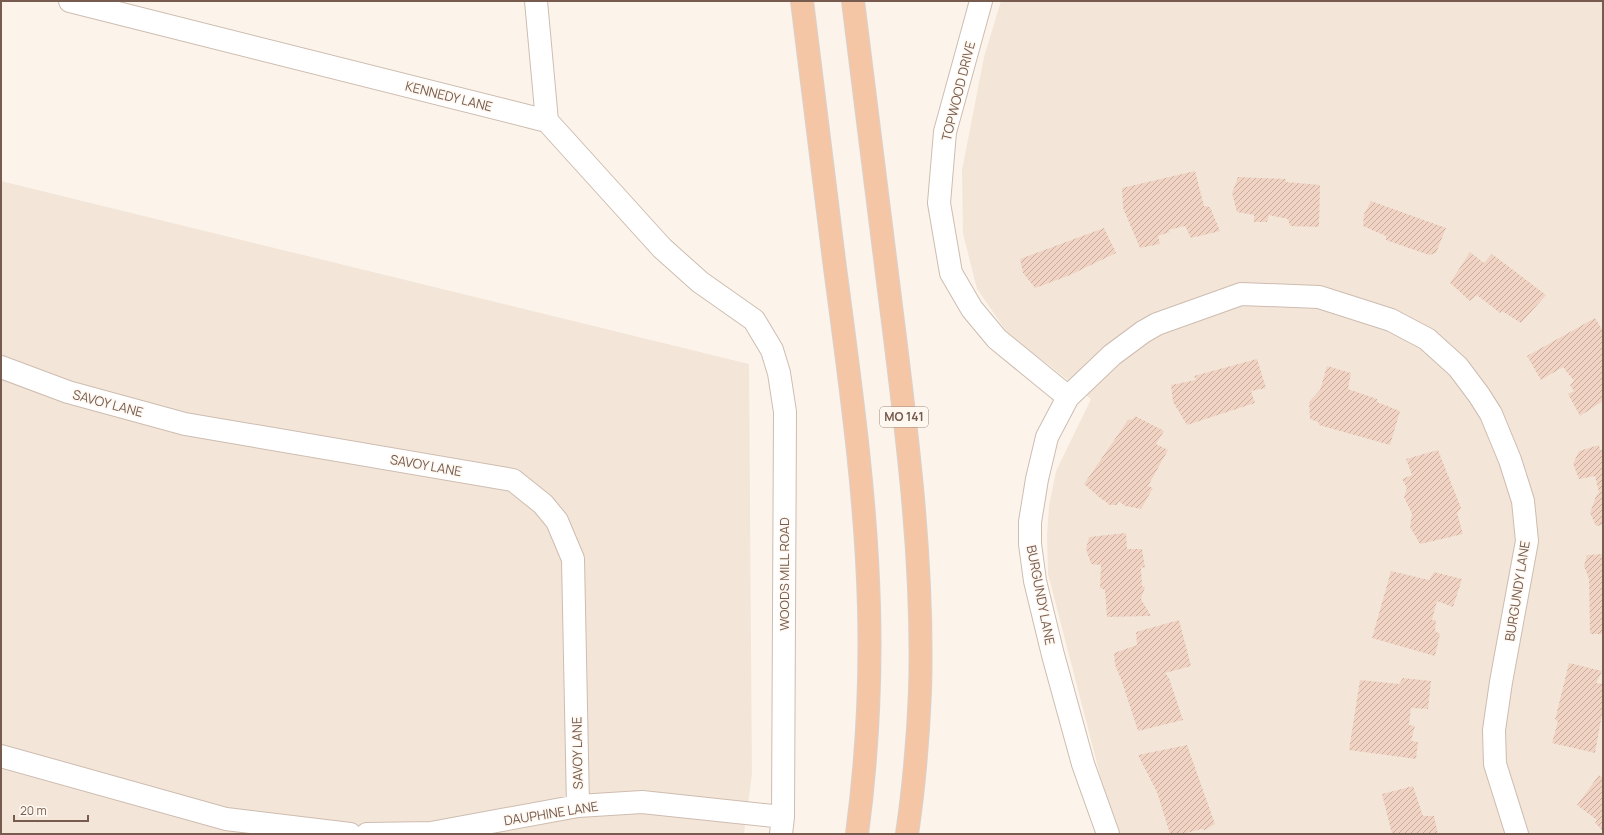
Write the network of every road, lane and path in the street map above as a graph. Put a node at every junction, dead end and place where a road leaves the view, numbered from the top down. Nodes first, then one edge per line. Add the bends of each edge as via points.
1 (70, 1) edge
2 (536, 1) edge
3 (802, 1) edge
4 (853, 1) edge
5 (981, 1) edge
6 (547, 121) junction
7 (1, 367) edge
8 (1068, 397) junction
9 (1, 756) edge
10 (578, 806) junction
11 (782, 825) edge
12 (225, 827) edge
13 (350, 834) edge
14 (367, 834) edge
15 (857, 834) edge
16 (907, 834) edge
17 (1108, 834) edge
18 (1518, 834) edge

1 - 6 street, KENNEDY LANE
2 - 6 street
3 - 15 highway via 864,515 869,607 869,698
4 - 16 highway, MO 141 via 914,508 919,598 920,691 914,781
5 - 8 street, TOPWOOD DRIVE via 946,132 938,203 951,273 972,309 998,339
6 - 11 street, WOODS MILL ROAD via 662,248 700,282 754,320 772,350 785,412
7 - 10 street, SAVOY LANE via 68,392 186,424 513,480 529,492 544,504 557,521 573,559
8 - 17 street, BURGUNDY LANE via 1047,437 1030,522 1030,544 1035,581 1053,655 1083,764
8 - 18 street, BURGUNDY LANE via 1112,355 1152,327 1241,294 1319,297 1336,301 1391,320 1427,339 1458,368 1480,395 1491,414 1523,501 1527,541 1494,730 1495,764
9 - 12 street
10 - 11 street, DAUPHINE LANE via 642,802
10 - 14 street, DAUPHINE LANE via 431,834
12 - 13 street

